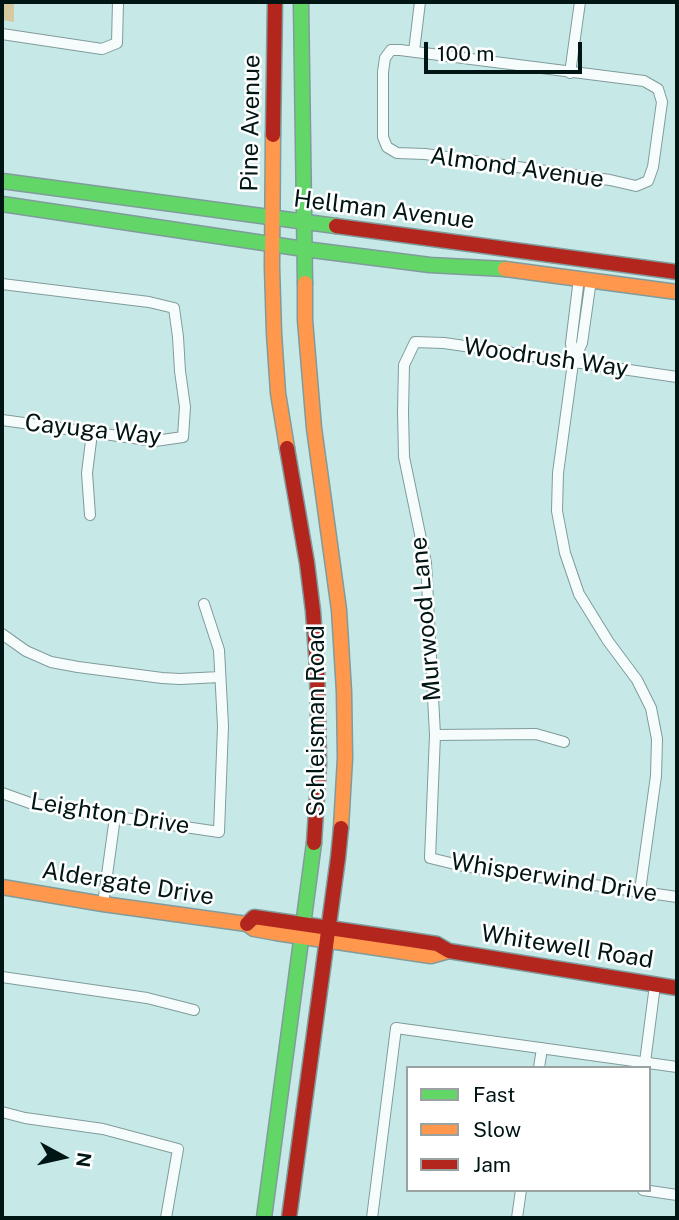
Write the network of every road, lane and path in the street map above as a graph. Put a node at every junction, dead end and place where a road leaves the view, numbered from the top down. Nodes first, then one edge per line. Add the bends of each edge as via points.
1 (118, 2) edge
2 (275, 2) edge
3 (301, 2) edge
4 (420, 2) edge
5 (580, 2) edge
6 (2, 34) edge
7 (414, 51) junction
8 (570, 73) junction
9 (2, 181) edge
10 (2, 204) edge
11 (272, 219) junction
12 (304, 222) junction
13 (272, 244) junction
14 (304, 249) junction
15 (677, 272) edge
16 (585, 279) junction
17 (2, 284) edge
18 (677, 292) edge
19 (415, 342) joint
20 (573, 363) junction
21 (677, 377) edge
22 (2, 421) edge
23 (92, 433) junction
24 (90, 515) dead end
25 (204, 604) dead end
26 (2, 634) edge
27 (220, 677) junction
28 (435, 735) junction
29 (564, 742) dead end
30 (2, 793) edge
31 (116, 817) junction
32 (430, 858) joint
33 (2, 887) edge
34 (640, 891) junction
35 (677, 897) edge
36 (103, 904) junction
37 (303, 931) junction
38 (328, 934) junction
39 (2, 977) edge
40 (655, 985) junction
41 (677, 988) edge
42 (194, 1010) dead end
43 (542, 1048) junction
44 (645, 1062) junction
45 (539, 1066) edge
46 (677, 1066) edge
47 (2, 1112) edge
48 (651, 1191) edge
49 (521, 1192) edge
50 (677, 1195) edge
51 (166, 1218) edge
52 (264, 1218) edge
53 (289, 1218) edge
54 (372, 1218) edge
55 (517, 1218) edge

1 - 6 street via 117,43 102,49
2 - 11 main road, Pine Avenue
3 - 12 main road, Pine Avenue
4 - 7 street
5 - 8 street
7 - 8 street
7 - 8 street, Almond Avenue via 391,50 385,58 383,136 387,147 397,153 636,186 648,181 662,102 658,89 644,81
9 - 11 main road, Hellman Avenue
10 - 13 main road, Hellman Avenue
11 - 12 main road, Hellman Avenue
11 - 13 main road, Pine Avenue
12 - 14 main road, Schleisman Road
12 - 15 main road, Hellman Avenue
13 - 14 main road, Hellman Avenue
13 - 37 main road, Schleisman Road via 278,393 307,564 318,680 316,810
14 - 16 main road, Hellman Avenue
14 - 38 main road, Schleisman Road via 310,392 340,610 344,692 344,801
16 - 18 main road, Hellman Avenue
16 - 20 street via 571,343
17 - 23 street, Cayuga Way via 174,308 185,407 183,437 155,441
19 - 20 street, Woodrush Way
19 - 28 street, Murwood Lane via 404,365 404,457 426,563
20 - 21 street, Woodrush Way
20 - 34 street via 558,473 557,512 565,553 579,594 651,708 657,739
22 - 23 street, Cayuga Way
23 - 24 street via 87,473
25 - 27 street via 219,650
26 - 27 street via 51,662 162,678
27 - 31 street, Leighton Drive via 219,832
28 - 29 street via 536,734
28 - 32 street, Murwood Lane
30 - 31 street, Leighton Drive via 30,803
31 - 36 street
32 - 34 street, Whisperwind Drive
33 - 36 main road, Aldergate Drive
34 - 35 street, Whisperwind Drive
36 - 37 main road, Aldergate Drive via 247,924 254,917
37 - 38 main road, Aldergate Drive
37 - 52 main road, Schleisman Road
38 - 40 main road, Whitewell Road via 437,944 449,951
38 - 53 main road, Schleisman Road
39 - 42 street via 147,998
40 - 41 main road, Whitewell Road
40 - 44 street
43 - 44 street
43 - 45 street
43 - 54 street via 396,1028
44 - 46 street
47 - 51 street via 103,1129 178,1149
48 - 50 street
49 - 55 street

